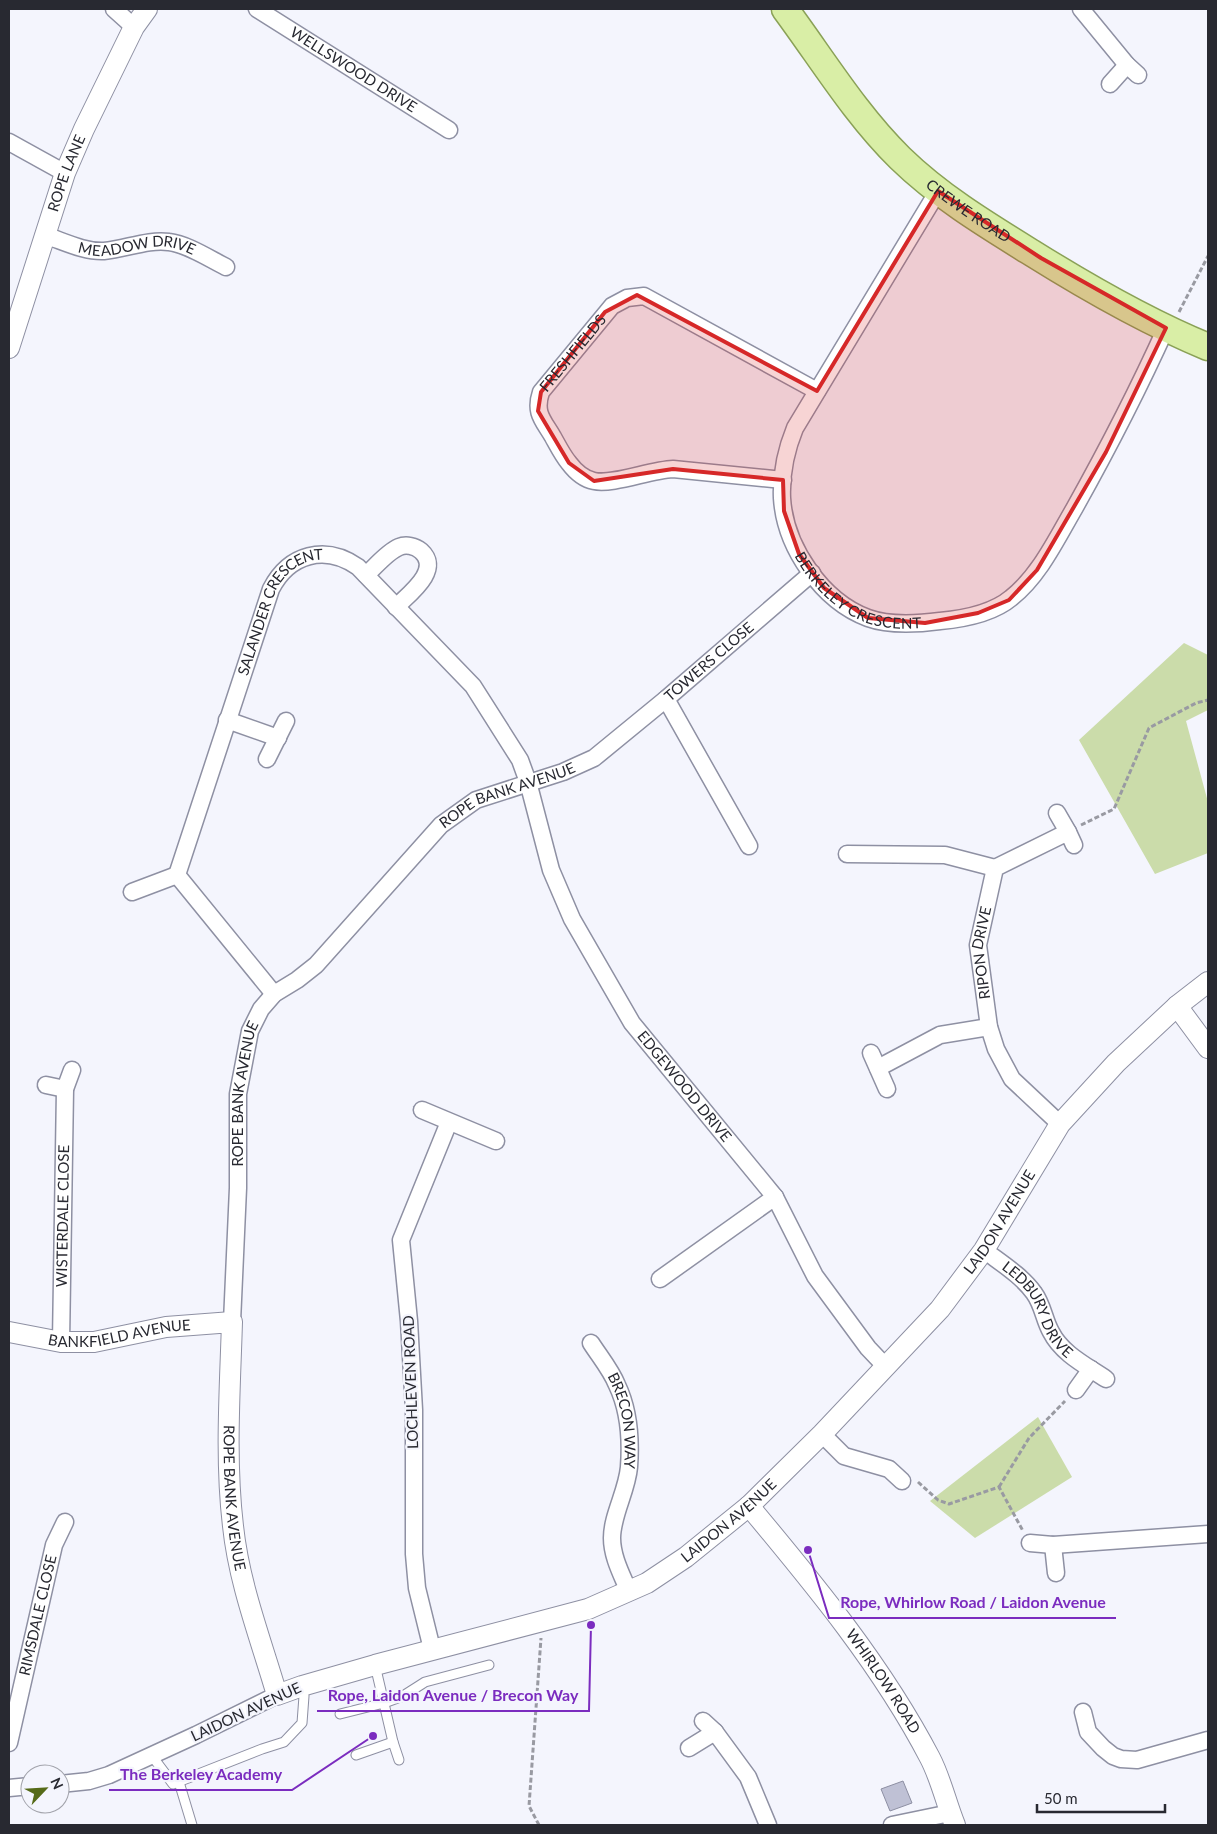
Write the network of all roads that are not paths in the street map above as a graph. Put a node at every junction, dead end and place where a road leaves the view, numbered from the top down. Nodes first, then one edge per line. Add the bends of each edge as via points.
1 (114, 9) edge
2 (147, 9) edge
3 (257, 9) edge
4 (785, 9) edge
5 (1081, 9) edge
6 (134, 27) junction
7 (1110, 84) dead end
8 (449, 130) dead end
9 (9, 142) edge
10 (66, 173) junction
11 (938, 191) junction
12 (44, 235) junction
13 (226, 266) dead end
14 (1166, 328) junction
15 (1208, 347) edge
16 (9, 348) edge
17 (817, 391) junction
18 (783, 480) junction
19 (812, 573) junction
20 (366, 575) junction
21 (396, 607) junction
22 (666, 699) junction
23 (227, 720) junction
24 (286, 721) dead end
25 (278, 738) junction
26 (267, 759) dead end
27 (528, 782) junction
28 (1058, 813) dead end
29 (749, 846) dead end
30 (847, 854) dead end
31 (995, 868) junction
32 (177, 875) junction
33 (132, 892) dead end
34 (1208, 982) edge
35 (274, 994) junction
36 (1177, 1006) junction
37 (989, 1027) junction
38 (1208, 1048) edge
39 (72, 1070) dead end
40 (46, 1085) dead end
41 (65, 1089) junction
42 (887, 1090) dead end
43 (422, 1110) dead end
44 (450, 1122) junction
45 (1060, 1124) junction
46 (496, 1141) dead end
47 (775, 1197) junction
48 (984, 1250) junction
49 (660, 1279) dead end
50 (232, 1322) junction
51 (9, 1332) edge
52 (60, 1342) junction
53 (591, 1343) dead end
54 (886, 1367) junction
55 (1091, 1369) junction
56 (1106, 1379) dead end
57 (1076, 1390) road end
58 (822, 1434) junction
59 (902, 1481) road end
60 (750, 1506) junction
61 (65, 1522) dead end
62 (1208, 1534) edge
63 (1030, 1543) road end
64 (1053, 1545) junction
65 (1056, 1573) dead end
66 (629, 1592) junction
67 (432, 1650) junction
68 (375, 1665) junction
69 (490, 1665) dead end
70 (302, 1686) junction
71 (277, 1695) junction
72 (384, 1703) junction
73 (1083, 1712) dead end
74 (340, 1714) dead end
75 (1208, 1740) edge
76 (393, 1742) junction
77 (9, 1743) edge
78 (688, 1748) dead end
79 (356, 1755) dead end
80 (152, 1756) junction
81 (400, 1760) dead end
82 (179, 1782) junction
83 (70, 1783) edge
84 (953, 1819) edge
85 (192, 1825) edge
86 (768, 1825) edge
87 (892, 1825) edge

1 - 6 street
2 - 6 street, ROPE LANE
3 - 8 street, WELLSWOOD DRIVE
4 - 11 main road, CREWE ROAD via 876,132
5 - 7 street via 1133,70
6 - 10 street, ROPE LANE via 84,128
9 - 10 street
10 - 12 street, ROPE LANE
11 - 14 main road, CREWE ROAD via 1090,288
11 - 17 street, BERKELEY CRESCENT
12 - 13 street, MEADOW DRIVE via 102,251 171,242
12 - 16 street, ROPE LANE
14 - 15 main road, CREWE ROAD
14 - 19 street, BERKELEY CRESCENT via 1106,452 1055,542 1037,570 1009,600 951,620 925,623 881,621 868,618 839,601
17 - 18 street, BERKELEY CRESCENT via 795,428 786,453
17 - 18 street, FRESHFIELDS via 644,296 637,296 620,301 605,312 541,392 540,416 568,463 594,481 673,469
18 - 19 street, BERKELEY CRESCENT via 782,497 787,525 799,554
19 - 22 street, TOWERS CLOSE
20 - 21 street, SALANDER CRESCENT
20 - 21 street via 399,547 412,546 423,553 428,565 424,578
20 - 23 street, SALANDER CRESCENT via 348,561 327,555 305,557 280,574 271,589
21 - 27 street, SALANDER CRESCENT via 473,686 520,760
22 - 27 street, ROPE BANK AVENUE via 594,758 563,772
22 - 29 street, TOWERS CLOSE
23 - 25 street
23 - 32 street, SALANDER CRESCENT
24 - 25 street
25 - 26 street
27 - 35 street, ROPE BANK AVENUE via 476,800 442,825 316,965
27 - 47 street, EDGEWOOD DRIVE via 551,870 572,919 632,1023
28 - 31 street via 1071,839
30 - 31 street via 945,855
31 - 37 street, RIPON DRIVE via 978,945
32 - 33 street
32 - 35 street
34 - 36 street, LAIDON AVENUE
35 - 50 street, ROPE BANK AVENUE via 250,1030 238,1094
36 - 38 street
36 - 45 street, LAIDON AVENUE via 1116,1063
37 - 42 street via 940,1035 874,1061
37 - 45 street, RIPON DRIVE via 1012,1079
39 - 41 street, WISTERDALE CLOSE
40 - 41 street
41 - 52 street, WISTERDALE CLOSE
43 - 44 street
44 - 46 street
44 - 67 street, LOCHLEVEN ROAD via 401,1240 414,1410 414,1554 417,1588
45 - 48 street, LAIDON AVENUE
47 - 49 street
47 - 54 street, EDGEWOOD DRIVE via 815,1276 868,1348
48 - 54 street, LAIDON AVENUE via 940,1309
48 - 55 street, LEDBURY DRIVE via 1028,1285 1058,1344
50 - 52 street, BANKFIELD AVENUE via 166,1327 94,1342
50 - 71 street, ROPE BANK AVENUE via 229,1467 233,1527 243,1580
51 - 52 street, BANKFIELD AVENUE
53 - 66 street, BRECON WAY via 617,1384 627,1416 629,1469 612,1538 615,1558
54 - 58 street, LAIDON AVENUE
55 - 56 street, LEDBURY DRIVE
55 - 57 street, LEDBURY DRIVE
58 - 59 street via 844,1456 894,1463
58 - 60 street, LAIDON AVENUE
60 - 66 street, LAIDON AVENUE via 686,1557
60 - 84 street, WHIRLOW ROAD via 816,1587 902,1708 931,1760
61 - 77 street, RIMSDALE CLOSE via 48,1541
62 - 64 street
63 - 64 street
64 - 65 street
66 - 67 street, LAIDON AVENUE via 588,1609
67 - 68 street, LAIDON AVENUE
68 - 70 street, LAIDON AVENUE
68 - 72 lane
69 - 72 lane via 425,1682
70 - 71 street, LAIDON AVENUE
70 - 82 lane via 302,1723 284,1742
71 - 80 street, LAIDON AVENUE
72 - 74 lane
72 - 76 lane
73 - 75 street via 1088,1732 1103,1748 1121,1759 1136,1760
76 - 79 lane
76 - 81 lane
78 - 86 street via 709,1726 748,1777
80 - 82 lane via 173,1784
80 - 83 street, LAIDON AVENUE via 89,1781
82 - 85 lane
84 - 87 street

